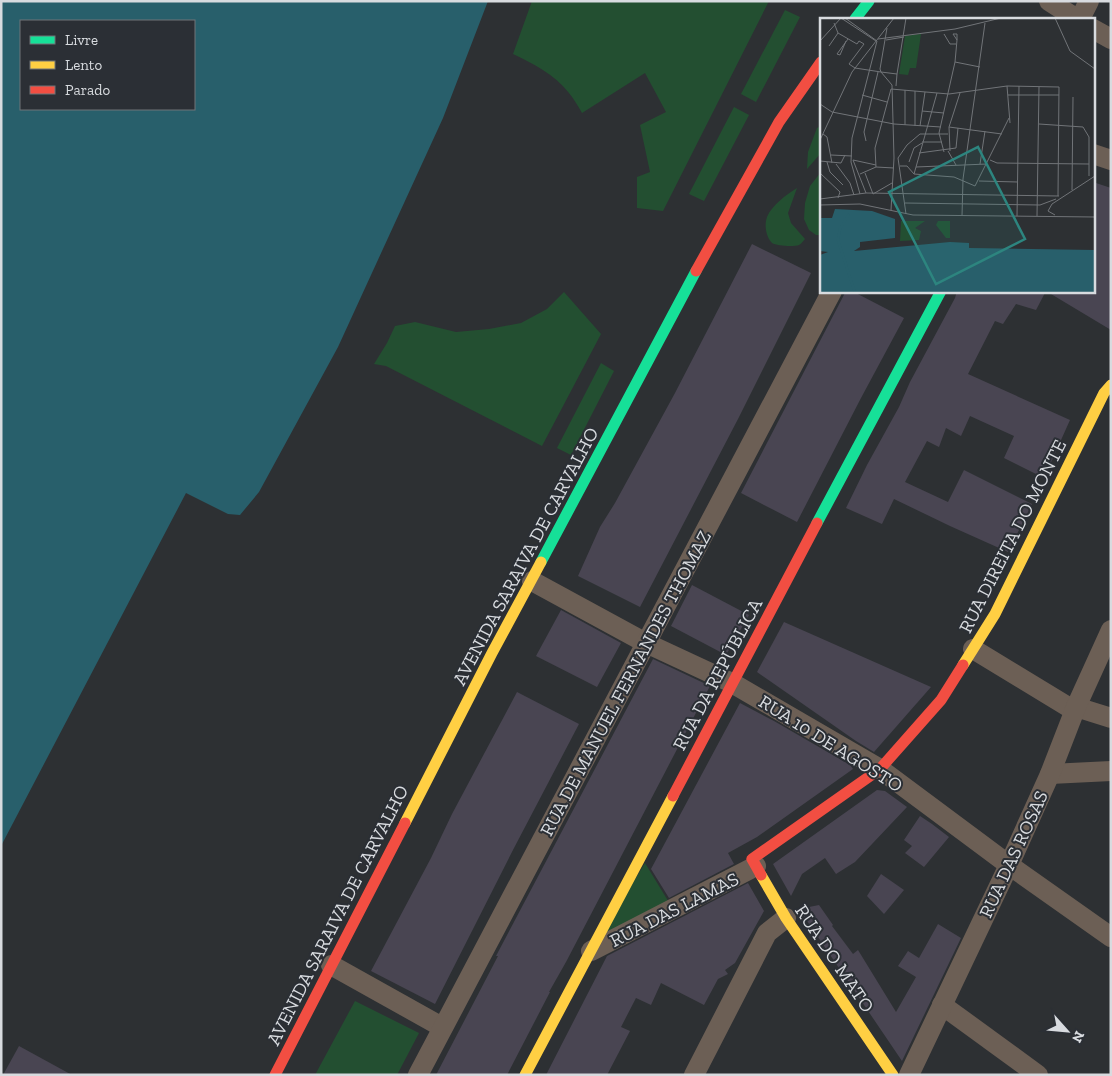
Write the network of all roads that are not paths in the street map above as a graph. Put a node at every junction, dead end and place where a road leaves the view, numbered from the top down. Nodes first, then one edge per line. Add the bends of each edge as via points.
1 (869, 1) edge
2 (1049, 1) edge
3 (1089, 1) edge
4 (856, 18) edge
5 (1076, 18) edge
6 (1079, 18) edge
7 (1094, 30) edge
8 (1111, 39) edge
9 (820, 63) edge
10 (1094, 154) edge
11 (1111, 160) edge
12 (831, 292) edge
13 (940, 292) edge
14 (1111, 385) edge
15 (532, 581) junction
16 (1111, 630) edge
17 (646, 643) junction
18 (973, 649) junction
19 (732, 683) junction
20 (1076, 709) junction
21 (1111, 718) edge
22 (880, 769) junction
23 (1111, 771) edge
24 (1050, 774) junction
25 (754, 862) junction
26 (1009, 865) junction
27 (786, 918) junction
28 (1111, 937) edge
29 (591, 951) junction
30 (331, 965) junction
31 (942, 1006) junction
32 (442, 1027) junction
33 (275, 1075) edge
34 (418, 1075) edge
35 (526, 1075) edge
36 (694, 1075) edge
37 (893, 1075) edge
38 (908, 1075) edge
39 (1038, 1075) edge

1 - 4 street
2 - 5 street
3 - 6 street
7 - 8 street
9 - 15 street, AVENIDA SARAIVA DE CARVALHO via 774,131
10 - 11 street
12 - 17 street, RUA DE MANUEL FERNANDES THOMAZ
13 - 19 street, RUA DA REPÚBLICA
14 - 18 street, RUA DIREITA DO MONTE via 1104,393 995,614
15 - 17 street, RUA 10 DE AGOSTO
15 - 30 street, AVENIDA SARAIVA DE CARVALHO
16 - 20 street, RUA DAS ROSAS
17 - 19 street, RUA 10 DE AGOSTO
17 - 32 street, RUA DE MANUEL FERNANDES THOMAZ
18 - 20 street
18 - 22 street, RUA DIREITA DO MONTE via 941,700
19 - 22 street, RUA 10 DE AGOSTO
19 - 29 street, RUA DA REPÚBLICA
20 - 21 street
20 - 24 street, RUA DAS ROSAS
22 - 25 street, RUA DAS LAMAS
22 - 26 street, RUA 10 DE AGOSTO
23 - 24 street
24 - 26 street, RUA DAS ROSAS
25 - 27 street, RUA DO MATO
25 - 29 street, RUA DAS LAMAS
26 - 28 street, RUA 10 DE AGOSTO
26 - 31 street, RUA DAS ROSAS
27 - 36 street via 767,933
27 - 37 street, RUA DO MATO
29 - 35 street, RUA DA REPÚBLICA
30 - 32 street
30 - 33 street, AVENIDA SARAIVA DE CARVALHO
31 - 38 street, RUA DAS ROSAS
31 - 39 street
32 - 34 street, RUA DE MANUEL FERNANDES THOMAZ

